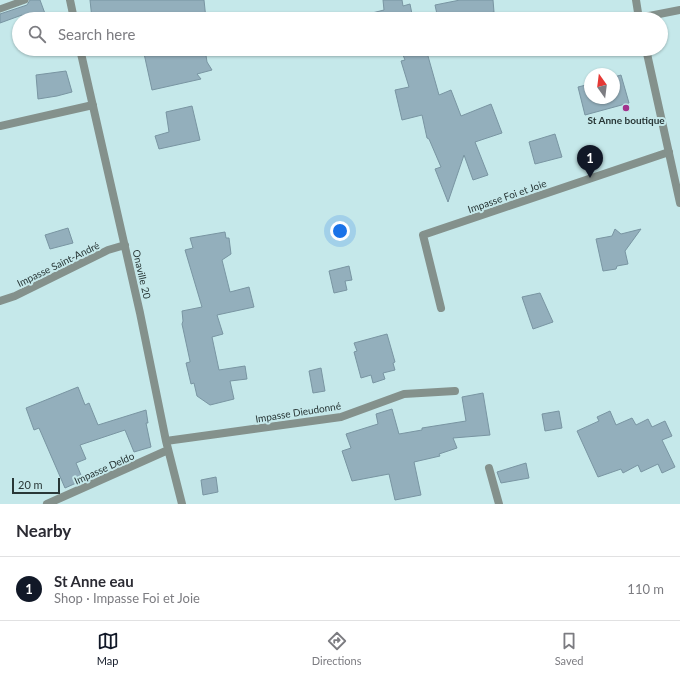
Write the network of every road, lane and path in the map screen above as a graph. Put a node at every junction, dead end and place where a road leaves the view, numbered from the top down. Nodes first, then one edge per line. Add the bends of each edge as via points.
1 (25, 0) edge
2 (70, 0) edge
3 (636, 0) edge
4 (0, 9) edge
5 (680, 10) edge
6 (73, 12) edge
7 (638, 12) edge
8 (668, 12) edge
9 (82, 56) edge
10 (647, 56) edge
11 (93, 105) junction
12 (0, 126) edge
13 (668, 152) junction
14 (680, 203) edge
15 (125, 245) junction
16 (0, 301) edge
17 (441, 308) dead end
18 (455, 391) dead end
19 (166, 441) junction
20 (168, 450) junction
21 (489, 468) dead end
22 (47, 504) edge
23 (182, 504) edge
24 (499, 504) edge

1 - 4 lane
2 - 6 street
3 - 7 street
5 - 8 street
9 - 11 street, Onaville 20
10 - 13 street
11 - 12 street
11 - 15 street, Onaville 20
13 - 14 street
13 - 17 street, Impasse Foi et Joie via 423,235
15 - 16 street, Impasse Saint-André via 108,250
15 - 19 street, Onaville 20
18 - 19 street, Impasse Dieudonné via 404,394 341,417
19 - 20 street, Onaville 20
20 - 22 street, Impasse Deldo
20 - 23 street, Onaville 20
21 - 24 street

